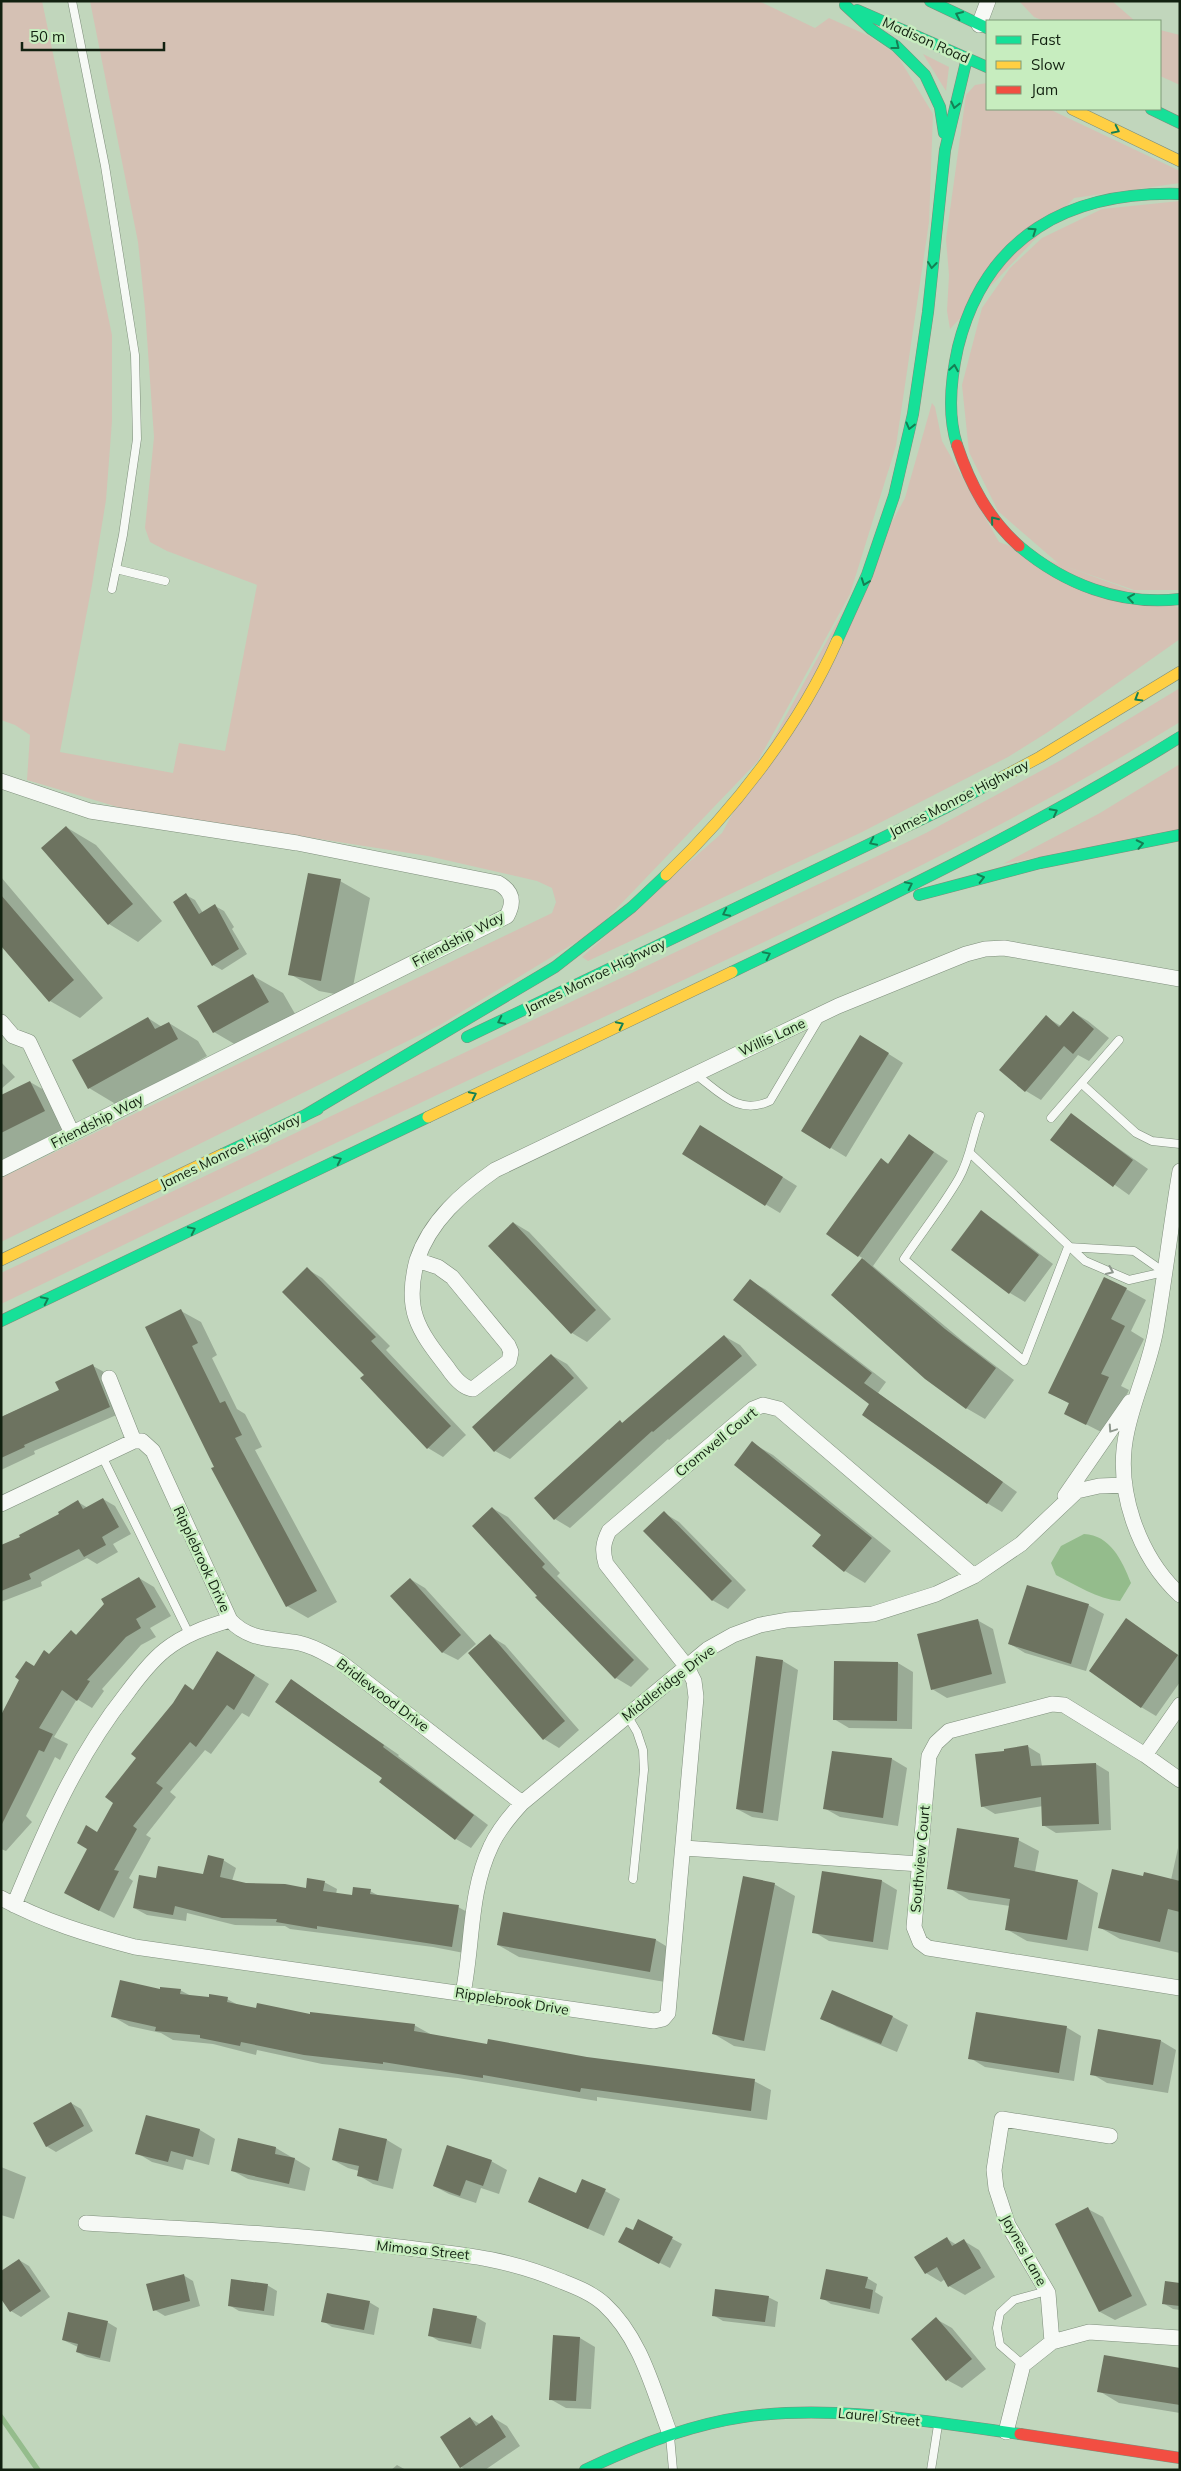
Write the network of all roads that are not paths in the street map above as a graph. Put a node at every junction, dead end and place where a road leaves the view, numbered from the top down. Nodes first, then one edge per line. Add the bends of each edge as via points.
1 (72, 1) edge
2 (930, 1) edge
3 (988, 1) edge
4 (841, 3) edge
5 (981, 29) edge
6 (969, 53) junction
7 (986, 66) edge
8 (1074, 110) edge
9 (1153, 110) edge
10 (1180, 123) edge
11 (945, 143) junction
12 (1180, 161) edge
13 (1180, 194) edge
14 (116, 569) junction
15 (165, 581) dead end
16 (112, 589) dead end
17 (1180, 599) edge
18 (1180, 672) edge
19 (1180, 737) edge
20 (1, 781) edge
21 (1180, 836) edge
22 (834, 923) junction
23 (1180, 979) edge
24 (822, 1014) junction
25 (1, 1022) edge
26 (1118, 1040) dead end
27 (454, 1044) dead end
28 (427, 1056) dead end
29 (694, 1073) junction
30 (1082, 1084) junction
31 (980, 1116) dead end
32 (302, 1117) junction
33 (1051, 1118) dead end
34 (72, 1133) junction
35 (1180, 1144) edge
36 (970, 1153) junction
37 (1, 1169) edge
38 (1180, 1171) edge
39 (1068, 1247) junction
40 (1, 1260) edge
41 (417, 1260) junction
42 (1164, 1272) junction
43 (1, 1321) edge
44 (109, 1378) dead end
45 (1140, 1389) junction
46 (134, 1441) junction
47 (102, 1456) junction
48 (1125, 1484) junction
49 (1, 1504) edge
50 (1048, 1519) junction
51 (974, 1576) junction
52 (1180, 1595) edge
53 (230, 1620) junction
54 (189, 1634) junction
55 (686, 1666) junction
56 (1180, 1705) edge
57 (627, 1715) junction
58 (1145, 1755) junction
59 (1180, 1780) edge
60 (522, 1803) junction
61 (684, 1848) junction
62 (920, 1864) junction
63 (633, 1879) dead end
64 (7, 1901) edge
65 (1180, 1988) edge
66 (463, 1993) junction
67 (1110, 2136) dead end
68 (86, 2223) dead end
69 (1047, 2291) junction
70 (1180, 2338) edge
71 (1052, 2342) junction
72 (1023, 2365) junction
73 (938, 2423) junction
74 (1006, 2432) junction
75 (670, 2434) junction
76 (1180, 2458) edge
77 (585, 2470) edge
78 (673, 2470) edge
79 (931, 2470) edge

1 - 14 lane via 105,166 135,355 137,439
5 -> 2 main road
3 - 5 street
4 - 6 main road, Madison Road
4 -> 11 main road via 896,46 926,75 940,106
6 - 7 main road, Madison Road
6 -> 11 main road
8 -> 12 main road
9 - 10 main road
11 -> 32 main road via 913,416 896,484 862,589 837,645 774,752 699,845 611,926 562,962
17 -> 13 main road via 1142,600 1108,595 1058,575 1018,546 984,508 964,470 951,414 952,374 968,314 981,287 1013,247 1053,218 1081,205 1122,195
14 - 15 lane
14 - 16 lane
18 -> 27 main road, James Monroe Highway via 1040,757 947,807
22 -> 19 main road via 1070,804
20 - 34 street, Friendship Way via 90,811 297,843 498,883 512,897 512,908 507,916
22 -> 21 main road via 953,885 1040,863
43 -> 22 main road
23 - 24 street, Willis Lane via 1004,948 985,949
24 - 29 street, Willis Lane
24 - 29 lane via 770,1101 746,1107 734,1103
25 - 34 street via 13,1036 29,1042
26 - 30 lane
28 - 32 main road, James Monroe Highway
29 - 41 street, Willis Lane via 495,1170 450,1206 433,1229
30 - 33 lane
30 - 35 lane via 1136,1133 1152,1141
31 - 36 lane via 972,1135
32 - 40 main road, James Monroe Highway
34 - 37 street, Friendship Way
36 - 39 lane
36 - 39 lane via 959,1178 904,1259 1024,1361
38 - 42 street
39 - 42 lane via 1134,1251
39 -> 42 lane via 1085,1261 1129,1280
41 - 41 street, Willis Lane via 411,1294 419,1328 452,1374 466,1388 473,1389 510,1361 508,1344 452,1277 438,1267
42 - 45 street via 1156,1330
44 - 46 street
45 - 48 street via 1126,1433 1123,1456
45 -> 50 street
46 - 47 street
46 - 53 street, Ripplebrook Drive via 142,1441 153,1451
47 - 49 street
47 - 54 lane
48 - 50 street, Middleridge Drive via 1077,1492
48 - 52 street via 1142,1544 1158,1571
50 - 51 street, Middleridge Drive via 1021,1544
51 - 55 street, Middleridge Drive via 936,1594 873,1614 760,1625 733,1635
51 - 55 street, Cromwell Court via 779,1409 763,1406 753,1409 610,1531 604,1541 602,1553 606,1564
53 - 54 street, Ripplebrook Drive
53 - 60 street, Bridlewood Drive via 239,1630 250,1635 300,1643 339,1661
54 - 64 street, Ripplebrook Drive via 164,1651 145,1670 96,1736
55 - 57 street, Middleridge Drive
55 - 61 street, Ripplebrook Drive via 694,1681 696,1697
56 - 58 street
57 - 60 street, Middleridge Drive
57 - 63 lane via 640,1741 644,1770
58 - 59 street, Southview Court
58 - 62 street, Southview Court via 1064,1705 1052,1704 949,1731 936,1743 929,1756
60 - 66 street, Middleridge Drive via 505,1822 481,1871
61 - 62 street
61 - 66 street, Ripplebrook Drive via 668,2012 662,2019 654,2021
62 - 65 street, Southview Court via 914,1927 920,1942 928,1948
64 - 66 street, Ripplebrook Drive via 94,1936 135,1947
67 - 69 street, Jaynes Lane via 1002,2119 994,2170 1000,2205 1008,2225
68 - 75 street, Mimosa Street via 306,2236 467,2254 533,2269 583,2290 603,2303 623,2323 634,2339
69 - 71 street, Jaynes Lane
69 - 72 lane via 1014,2300 1000,2313 997,2328 1000,2346
70 - 71 street via 1088,2332
71 - 72 street
72 - 74 street
73 - 74 main road, Laurel Street
73 - 75 main road, Laurel Street via 794,2412 744,2417
73 - 79 lane
74 - 76 main road, Laurel Street
75 - 77 main road, Laurel Street
75 - 78 lane

